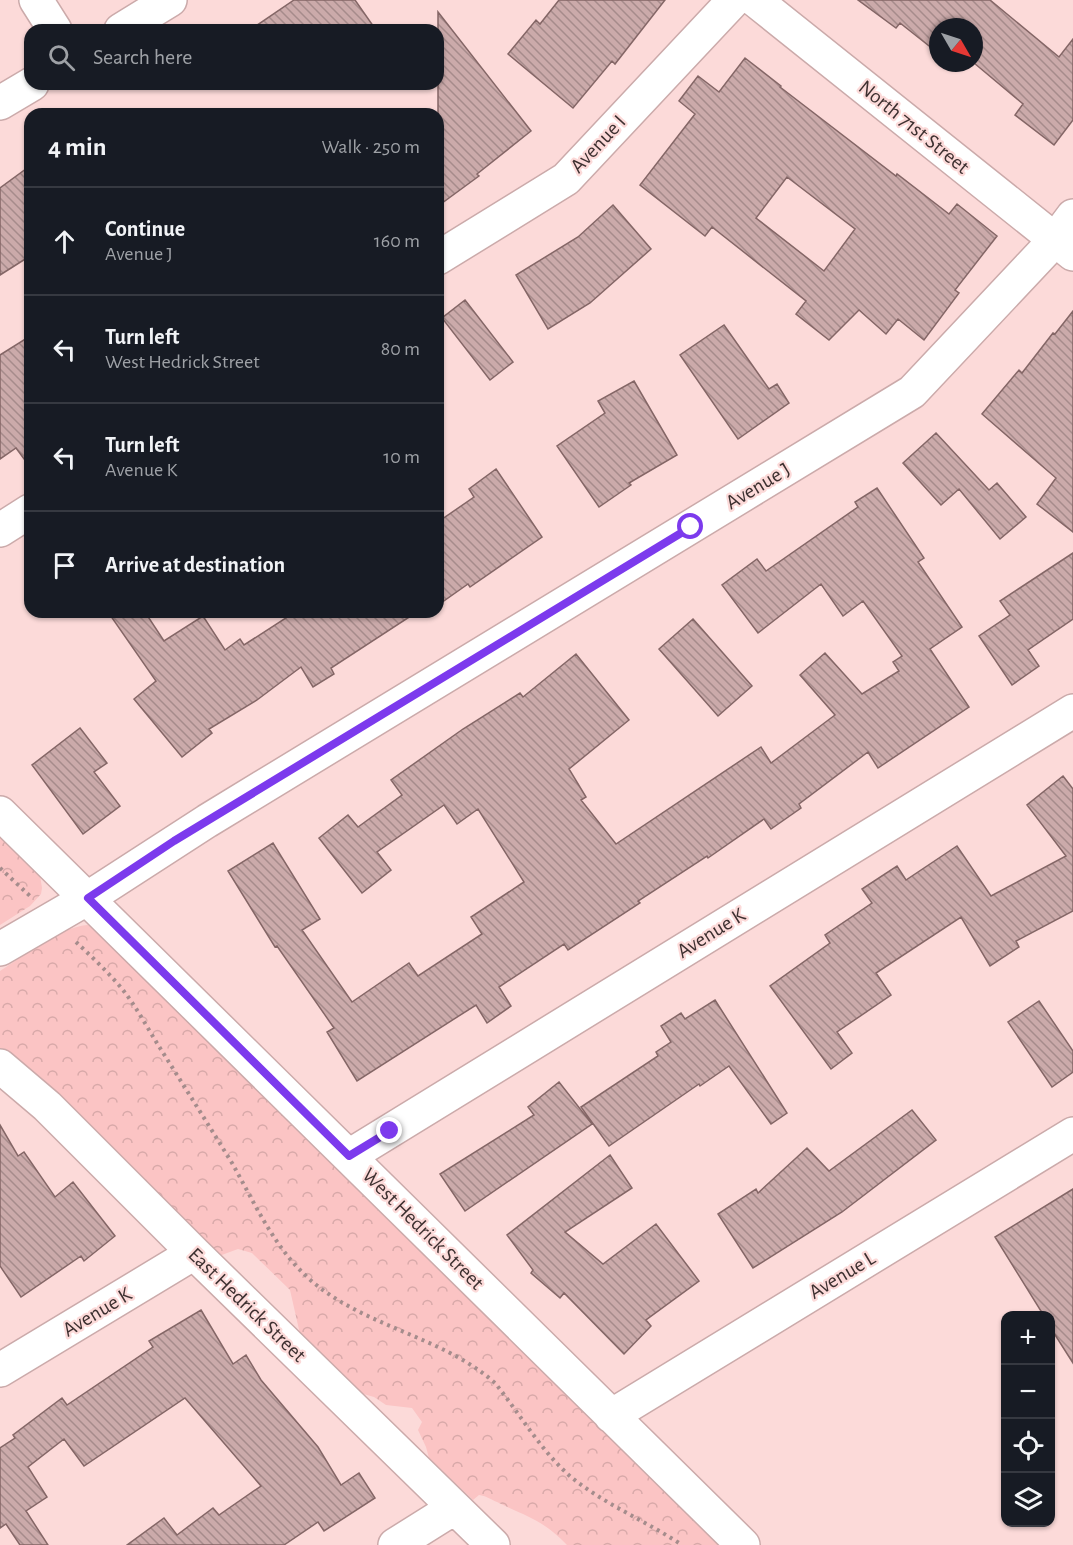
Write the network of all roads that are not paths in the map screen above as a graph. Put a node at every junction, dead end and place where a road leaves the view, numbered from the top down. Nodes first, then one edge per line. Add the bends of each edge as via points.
1 (36, 0) edge
2 (170, 0) edge
3 (734, 0) edge
4 (755, 0) edge
5 (51, 24) edge
6 (131, 24) edge
7 (24, 89) edge
8 (0, 104) edge
9 (1067, 237) edge
10 (444, 254) edge
11 (24, 515) edge
12 (0, 530) edge
13 (1073, 711) edge
14 (0, 813) edge
15 (88, 898) junction
16 (0, 949) edge
17 (0, 1066) edge
18 (1073, 1134) edge
19 (349, 1156) junction
20 (194, 1253) junction
21 (0, 1370) edge
22 (611, 1416) junction
23 (454, 1508) junction
24 (395, 1545) edge
25 (493, 1545) edge
26 (743, 1545) edge

1 - 5 street
2 - 6 street
3 - 10 street, Avenue I via 566,179
4 - 9 street, North 71st Street
7 - 8 street
9 - 15 street, Avenue J via 912,392 197,827
11 - 12 street
13 - 19 street, Avenue K
14 - 15 street, West Hedrick Street
15 - 16 street, Avenue J
15 - 19 street, West Hedrick Street
17 - 20 street, East Hedrick Street via 47,1106
18 - 22 street, Avenue L
19 - 22 street, West Hedrick Street
20 - 21 street, Avenue K
20 - 23 street, East Hedrick Street
22 - 26 street, West Hedrick Street
23 - 24 street
23 - 25 street, East Hedrick Street

